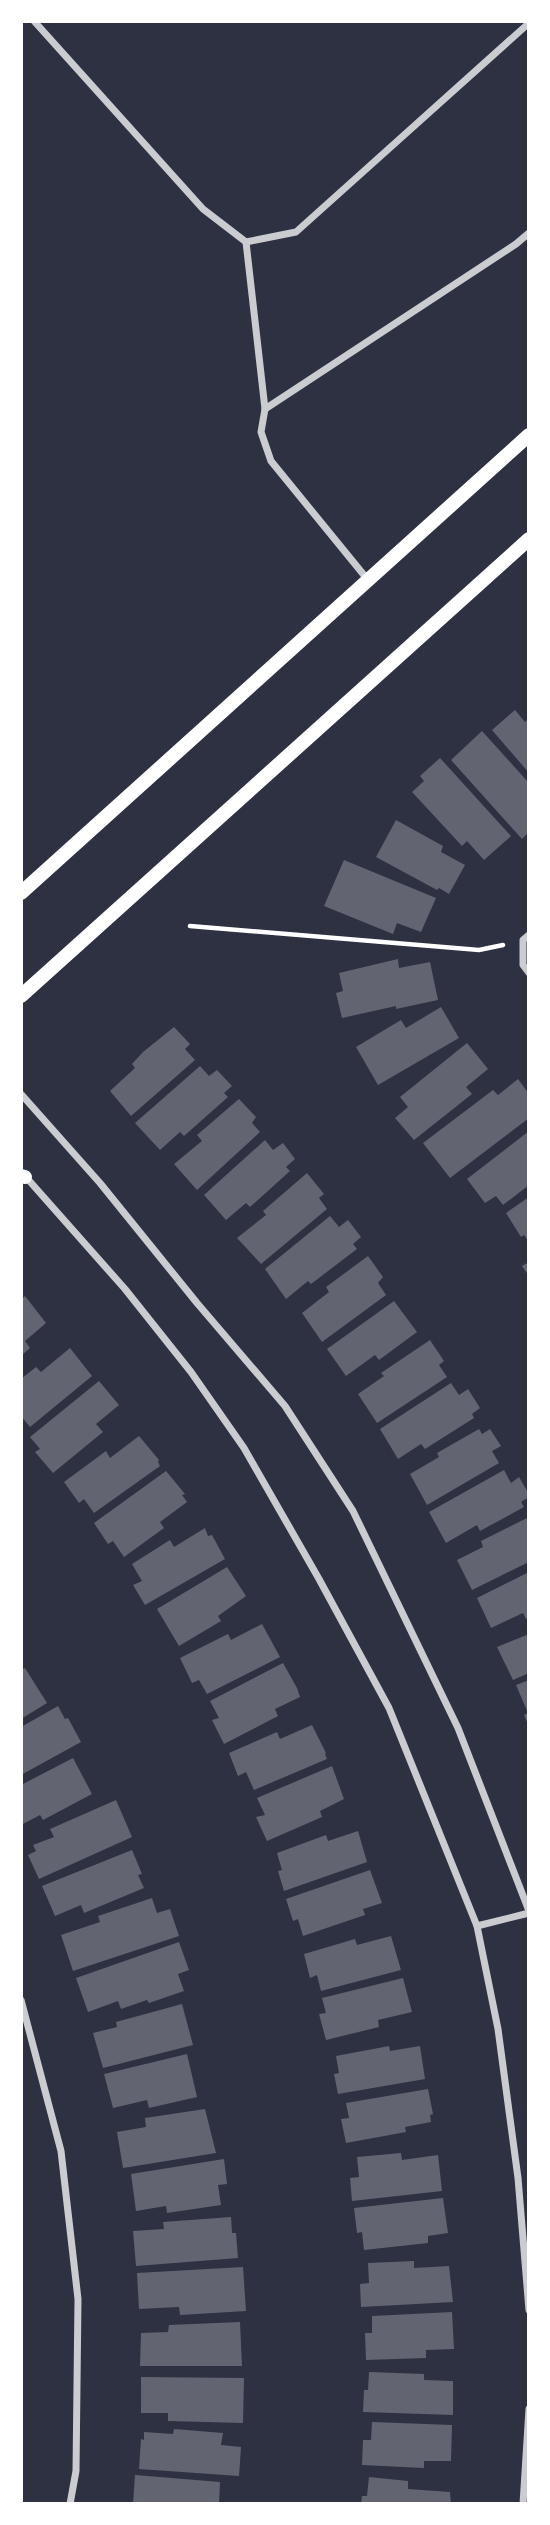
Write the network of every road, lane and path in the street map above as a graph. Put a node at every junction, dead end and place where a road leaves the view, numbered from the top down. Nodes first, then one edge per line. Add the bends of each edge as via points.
1 (34, 21) edge
2 (529, 23) edge
3 (529, 233) edge
4 (246, 242) junction
5 (265, 409) junction
6 (529, 435) edge
7 (529, 539) edge
8 (368, 580) junction
9 (21, 893) edge
10 (190, 926) dead end
11 (526, 938) edge
12 (529, 973) edge
13 (21, 996) edge
14 (21, 1094) edge
15 (23, 1175) edge
16 (529, 1912) edge
17 (477, 1926) junction
18 (21, 2000) edge
19 (529, 2310) edge
20 (529, 2409) edge
21 (69, 2504) edge
22 (523, 2504) edge

1 - 4 street via 203,209
2 - 4 street via 296,232
3 - 5 street
4 - 5 street
5 - 8 street via 261,432 271,461
6 - 8 main road
7 - 13 main road
8 - 9 main road
10 - 11 path via 479,950
11 - 12 street via 523,965
14 - 16 street via 285,1406 352,1511 458,1728
15 - 17 street via 133,1299 244,1448 389,1709
16 - 17 street
17 - 19 street via 498,2029
18 - 21 street via 61,2151 78,2299 76,2471
20 - 22 street

